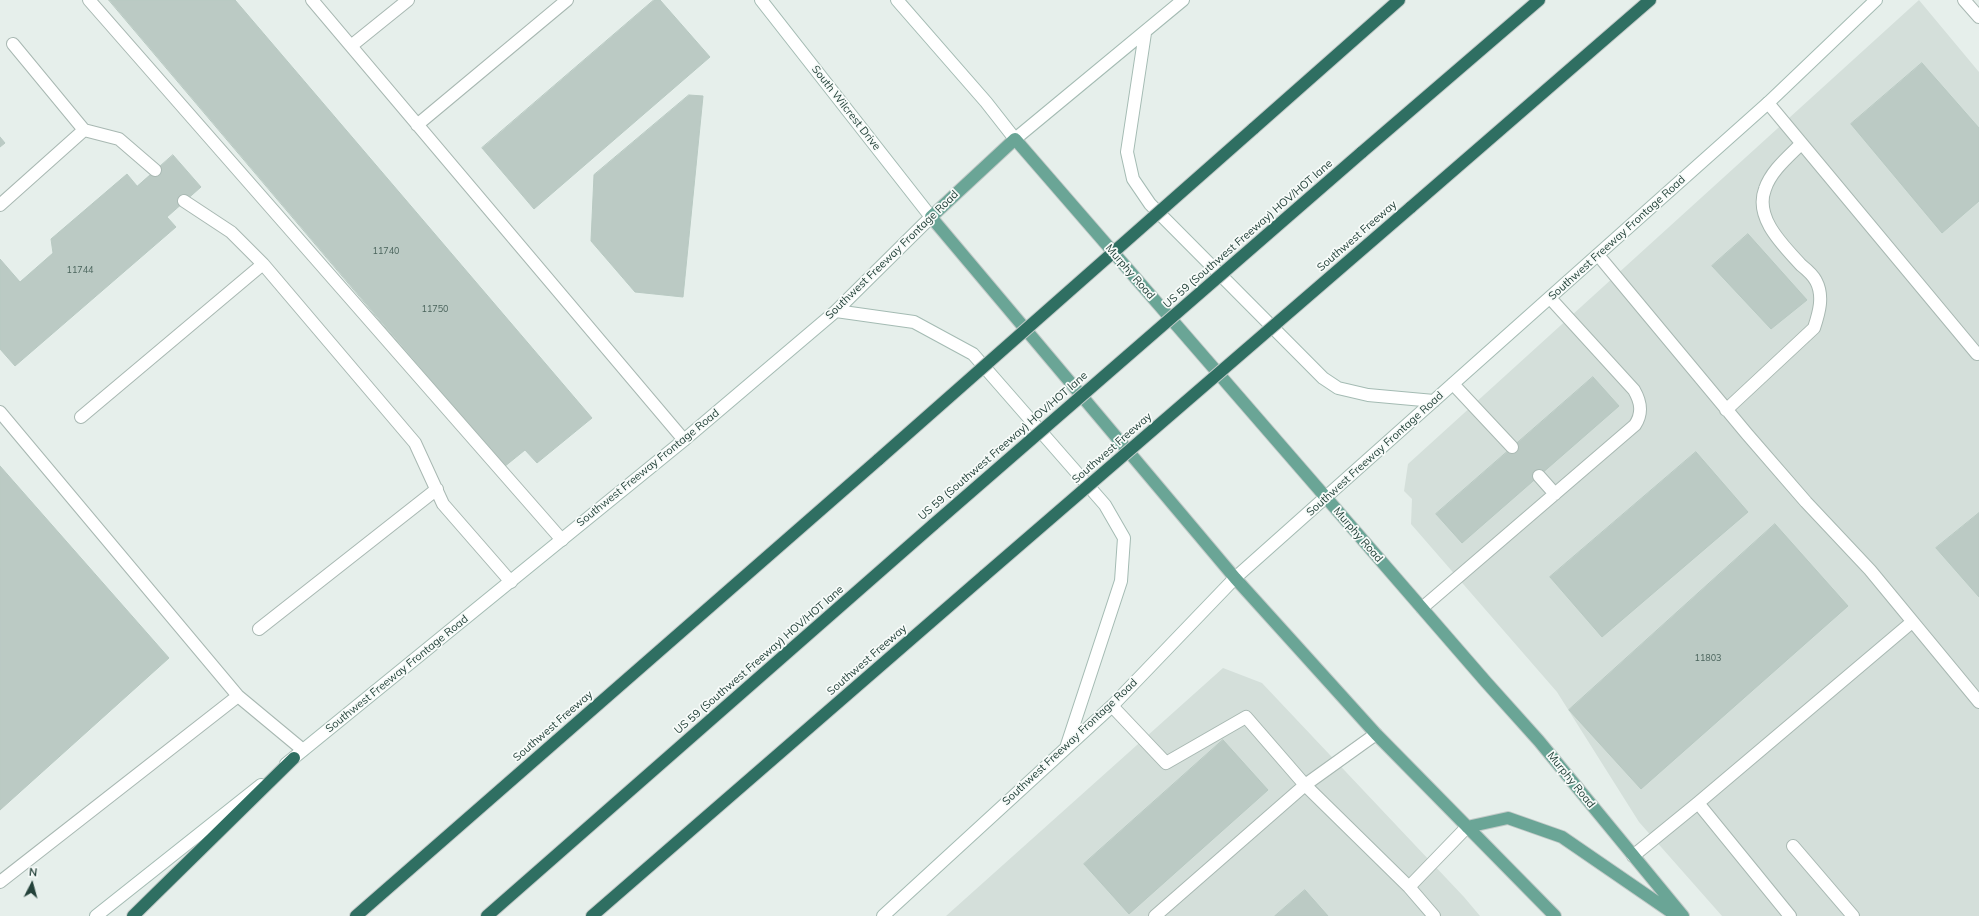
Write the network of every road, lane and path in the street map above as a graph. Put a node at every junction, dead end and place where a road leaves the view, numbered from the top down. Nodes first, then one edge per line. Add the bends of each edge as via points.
1 (89, 0) edge
2 (312, 0) edge
3 (408, 0) edge
4 (567, 0) edge
5 (761, 0) edge
6 (897, 0) edge
7 (1182, 0) edge
8 (1399, 0) edge
9 (1539, 0) edge
10 (1650, 0) edge
11 (1876, 0) edge
12 (1964, 0) edge
13 (1979, 17) edge
14 (1145, 33) junction
15 (13, 44) dead end
16 (351, 46) junction
17 (1768, 103) junction
18 (417, 125) junction
19 (84, 130) junction
20 (1015, 139) junction
21 (1801, 144) junction
22 (155, 170) dead end
23 (184, 202) dead end
24 (0, 205) edge
25 (931, 217) junction
26 (1598, 256) junction
27 (263, 264) junction
28 (1550, 298) junction
29 (836, 311) junction
30 (1977, 354) dead end
31 (1453, 384) junction
32 (1434, 401) junction
33 (1726, 410) junction
34 (0, 412) edge
35 (81, 417) dead end
36 (684, 440) junction
37 (1512, 447) dead end
38 (1539, 476) dead end
39 (437, 489) junction
40 (1555, 494) junction
41 (1326, 498) junction
42 (562, 540) junction
43 (1235, 578) junction
44 (510, 582) junction
45 (1422, 608) junction
46 (1912, 622) junction
47 (259, 629) dead end
48 (238, 696) junction
49 (1979, 702) edge
50 (1112, 706) junction
51 (1376, 734) junction
52 (1067, 746) junction
53 (303, 750) junction
54 (294, 758) junction
55 (1305, 785) junction
56 (1698, 803) junction
57 (1467, 827) junction
58 (1793, 846) dead end
59 (1633, 856) junction
60 (0, 882) edge
61 (1409, 887) junction
62 (96, 916) edge
63 (133, 916) edge
64 (356, 916) edge
65 (487, 916) edge
66 (592, 916) edge
67 (883, 916) edge
68 (1154, 916) edge
69 (1434, 916) edge
70 (1556, 916) edge
71 (1677, 916) edge
72 (1683, 916) edge
73 (1790, 916) edge
74 (1853, 916) edge

1 - 42 main road
2 - 16 main road
3 - 16 main road
4 - 18 main road
5 - 25 main road, South Wilcrest Drive
6 - 20 main road
7 - 14 main road, Southwest Freeway Frontage Road
8 - 64 highway, Southwest Freeway, bridge
9 - 65 highway, US 59 (Southwest Freeway) HOV/HOT lane, bridge via 934,524
10 - 66 highway, Southwest Freeway, bridge
11 - 17 main road, Southwest Freeway Frontage Road
12 - 13 main road
14 - 20 main road, Southwest Freeway Frontage Road
14 - 32 main road via 1127,152 1133,179 1150,204 1323,378 1338,388 1368,395
15 - 19 main road
16 - 18 main road
17 - 21 main road
17 - 26 main road, Southwest Freeway Frontage Road
18 - 36 main road
19 - 22 main road via 119,139
19 - 24 main road
20 - 25 main road, Southwest Freeway Frontage Road
20 - 41 main road, Murphy Road
21 - 30 main road
21 - 33 main road via 1778,167 1765,188 1762,203 1764,216 1773,231 1815,280 1820,310 1814,328
23 - 27 main road via 232,232
25 - 29 main road, Southwest Freeway Frontage Road
25 - 43 main road
26 - 28 main road, Southwest Freeway Frontage Road
26 - 33 main road
27 - 35 main road
27 - 39 main road via 415,443
28 - 31 main road, Southwest Freeway Frontage Road
28 - 40 main road via 1634,390 1640,408 1640,418 1635,426
29 - 36 main road, Southwest Freeway Frontage Road
29 - 52 main road via 914,322 973,354 1105,505 1124,538 1121,581
31 - 32 main road, Southwest Freeway Frontage Road
31 - 37 main road
32 - 41 main road, Southwest Freeway Frontage Road
33 - 46 main road via 1806,502 1870,570
34 - 48 main road
36 - 42 main road, Southwest Freeway Frontage Road
38 - 40 main road
39 - 44 main road via 443,504
39 - 47 main road
40 - 45 main road
41 - 43 main road, Southwest Freeway Frontage Road
41 - 45 main road, Murphy Road
42 - 44 main road, Southwest Freeway Frontage Road
43 - 50 main road, Southwest Freeway Frontage Road
43 - 51 main road
44 - 53 main road, Southwest Freeway Frontage Road
45 - 59 main road, Murphy Road via 1539,741
46 - 49 main road
46 - 56 main road
48 - 53 main road
48 - 60 main road
50 - 52 main road, Southwest Freeway Frontage Road
50 - 55 main road via 1166,763 1246,717
51 - 55 main road
51 - 57 main road
52 - 67 main road, Southwest Freeway Frontage Road
53 - 54 main road, Southwest Freeway Frontage Road
54 - 62 main road, Southwest Freeway Frontage Road
54 - 63 highway
55 - 61 main road
55 - 68 main road
56 - 59 main road
56 - 73 main road
57 - 61 main road
57 - 70 main road
57 - 71 main road via 1508,818 1562,837
58 - 74 main road
59 - 72 main road, Murphy Road
61 - 69 main road

